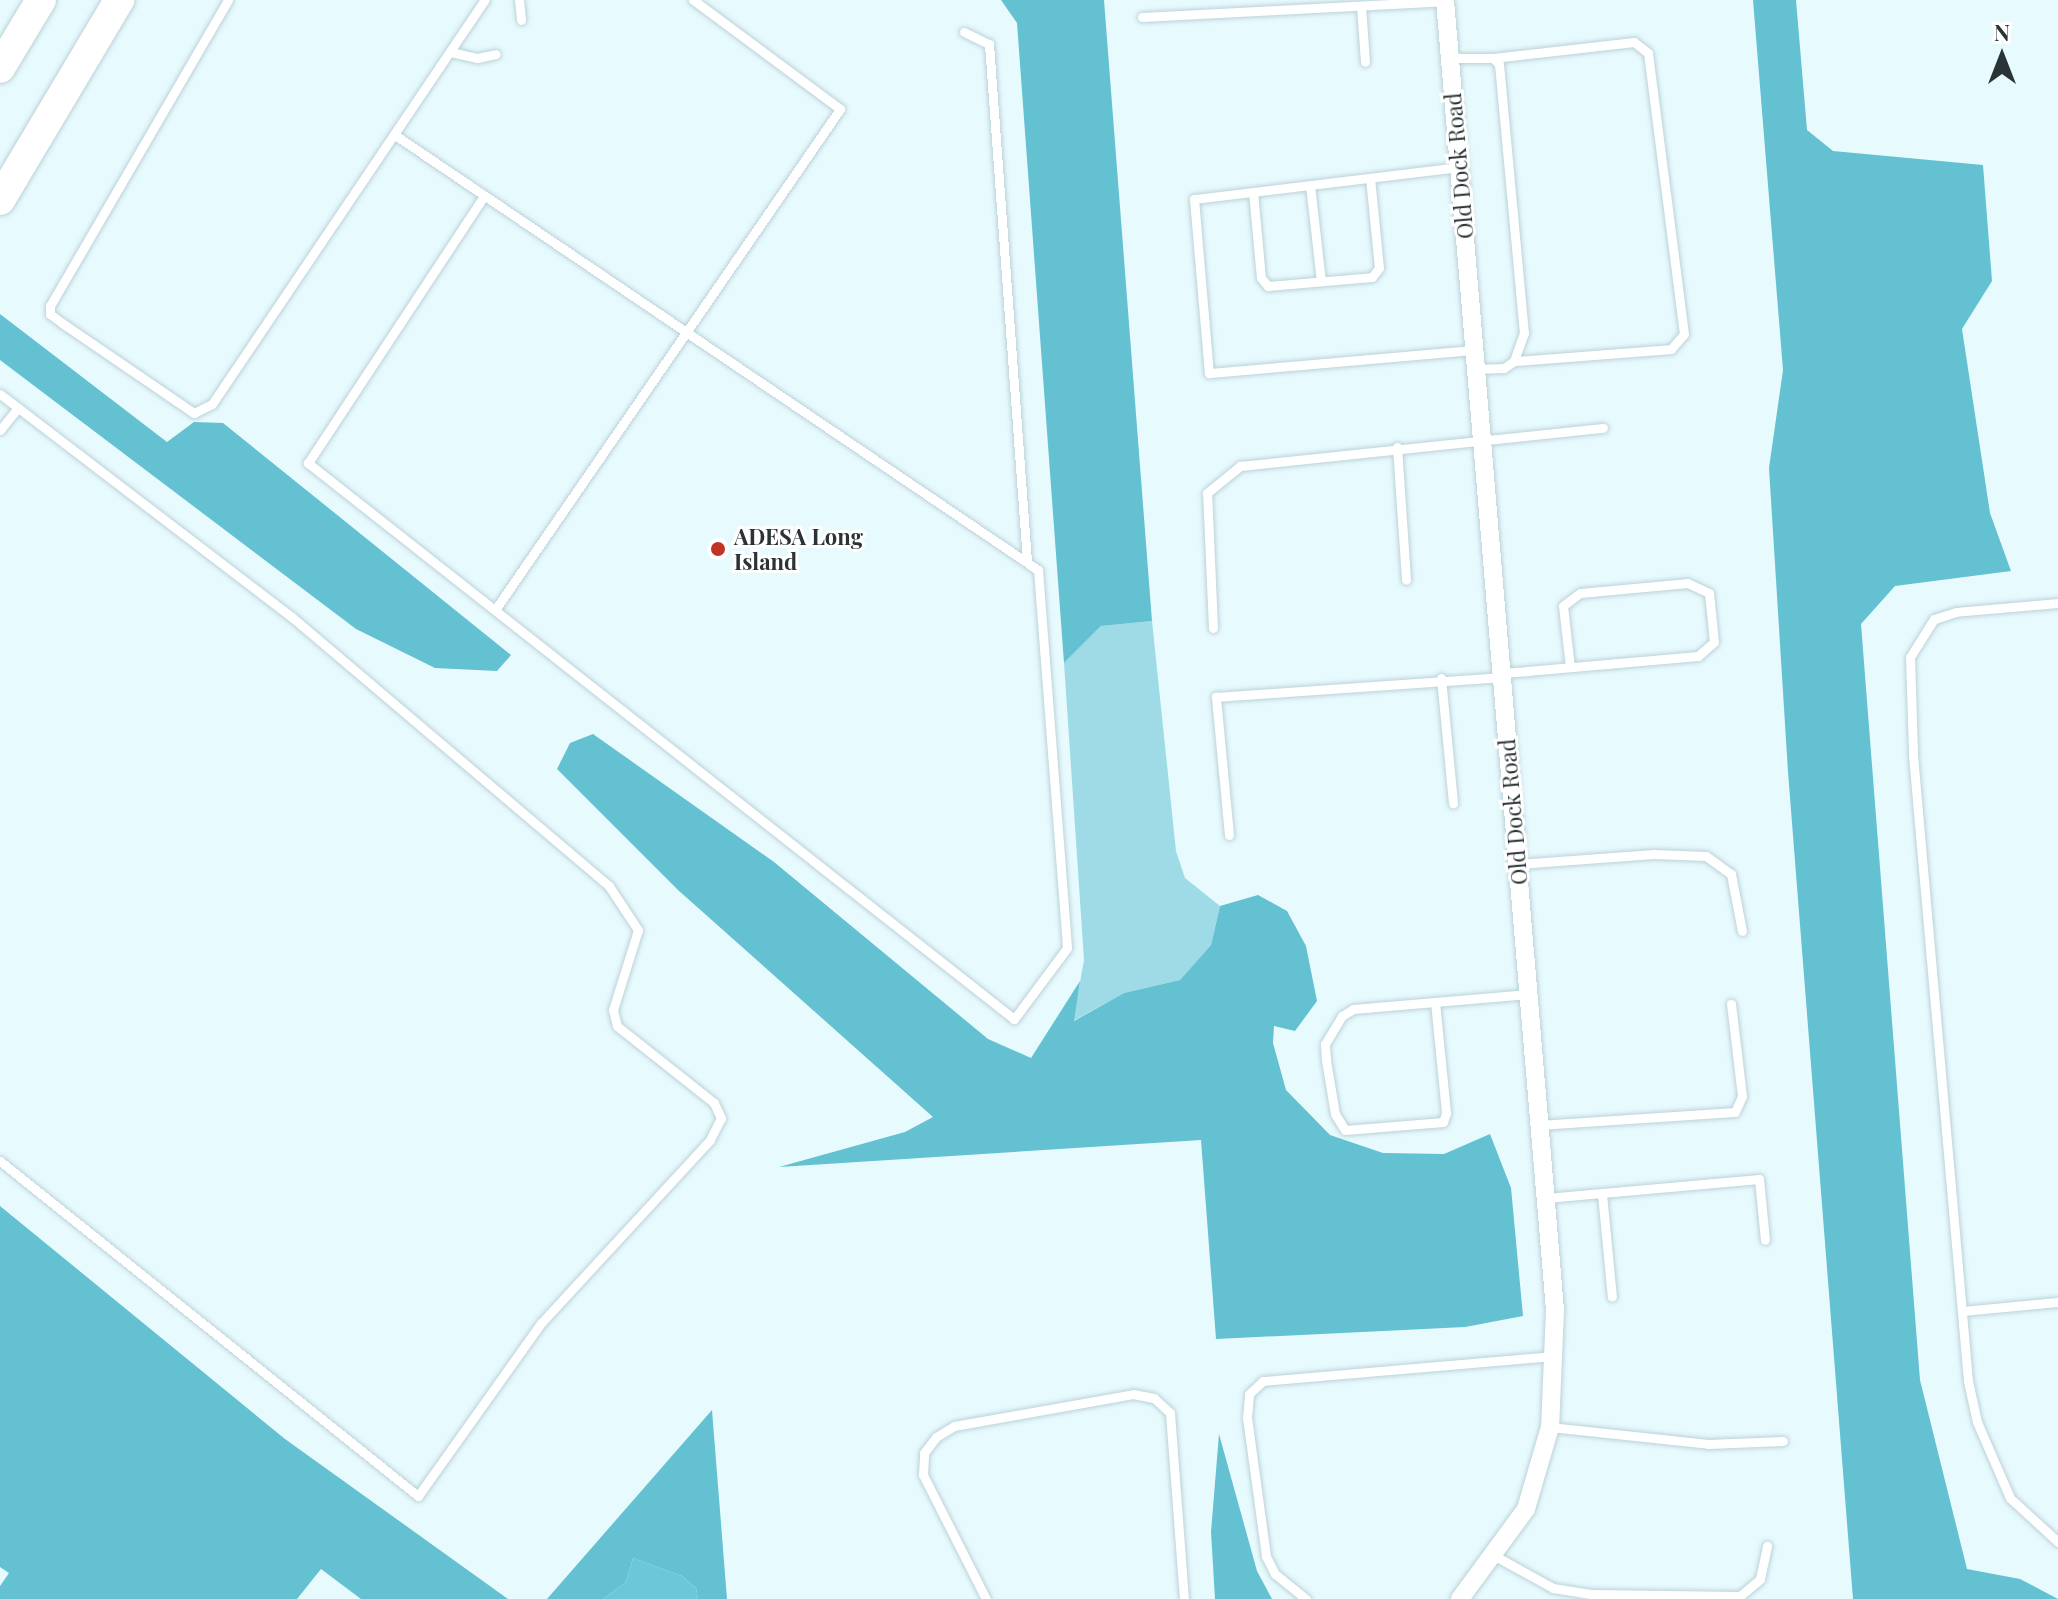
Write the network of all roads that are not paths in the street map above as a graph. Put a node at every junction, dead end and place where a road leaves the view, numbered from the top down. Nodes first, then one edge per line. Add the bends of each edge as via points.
1 (41, 0) edge
2 (119, 0) edge
3 (228, 0) edge
4 (485, 0) edge
5 (519, 0) edge
6 (693, 0) edge
7 (1445, 0) edge
8 (1361, 6) junction
9 (1142, 17) dead end
10 (521, 20) dead end
11 (964, 32) dead end
12 (451, 52) junction
13 (496, 54) dead end
14 (1450, 58) junction
15 (1493, 58) junction
16 (2, 62) edge
17 (1365, 62) dead end
18 (395, 135) junction
19 (1459, 167) junction
20 (1370, 178) junction
21 (1310, 185) junction
22 (1253, 192) junction
23 (484, 196) junction
24 (0, 200) edge
25 (1321, 281) junction
26 (685, 333) junction
27 (1475, 360) junction
28 (1514, 361) junction
29 (0, 394) edge
30 (17, 409) junction
31 (1603, 428) dead end
32 (0, 430) edge
33 (1482, 438) junction
34 (1397, 447) junction
35 (1027, 562) junction
36 (1406, 580) dead end
37 (2058, 603) edge
38 (497, 607) junction
39 (1213, 628) dead end
40 (1570, 667) junction
41 (1502, 675) junction
42 (1441, 678) junction
43 (1453, 803) dead end
44 (1229, 835) dead end
45 (1518, 864) junction
46 (1742, 931) dead end
47 (1528, 994) junction
48 (1435, 1002) junction
49 (1731, 1004) dead end
50 (1539, 1125) junction
51 (0, 1161) edge
52 (1602, 1194) junction
53 (1546, 1198) junction
54 (1765, 1240) dead end
55 (1612, 1297) dead end
56 (2058, 1302) edge
57 (1962, 1311) junction
58 (1555, 1356) junction
59 (1550, 1427) junction
60 (1783, 1441) dead end
61 (2058, 1542) edge
62 (1767, 1546) dead end
63 (1495, 1556) junction
64 (986, 1599) edge
65 (1184, 1599) edge
66 (1306, 1599) edge
67 (1460, 1599) edge

1 - 16 main road
2 - 24 main road
3 - 18 lane via 55,295 50,314 194,413 202,413
4 - 12 lane
5 - 10 lane
6 - 26 lane via 840,109
7 - 8 lane
7 - 14 street, Old Dock Road
8 - 9 lane
8 - 17 lane
11 - 35 lane via 989,44
12 - 13 lane via 477,58
12 - 18 lane
14 - 15 lane
14 - 19 street, Old Dock Road
15 - 28 lane via 1499,64 1524,333
15 - 28 lane via 1634,42 1648,53 1684,334 1671,349
18 - 23 lane
19 - 20 lane
19 - 27 street, Old Dock Road
20 - 21 lane
20 - 25 lane via 1379,268 1372,277
21 - 22 lane
21 - 25 lane
22 - 25 lane via 1261,278 1268,286
22 - 27 lane via 1194,199 1209,373
23 - 26 lane
23 - 38 lane via 308,463
26 - 35 lane
26 - 38 lane
27 - 28 lane via 1504,368
27 - 33 street, Old Dock Road
29 - 30 lane
30 - 32 lane
30 - 51 lane via 293,618 609,886 638,930 613,1010 617,1026 714,1103 721,1118 710,1140 541,1323 418,1496
31 - 33 lane
33 - 34 lane
33 - 41 street, Old Dock Road
34 - 36 lane
34 - 39 lane via 1240,466 1207,493
35 - 38 lane via 1038,570 1067,948 1014,1019
37 - 57 lane via 1956,612 1934,619 1910,657 1913,755
40 - 40 lane via 1698,656 1714,642 1709,593 1688,583 1580,593 1563,606
40 - 41 lane
41 - 42 lane
41 - 45 street, Old Dock Road
42 - 43 lane
42 - 44 lane via 1216,697
45 - 46 lane via 1654,854 1706,856 1731,874
45 - 47 street, Old Dock Road
47 - 48 lane
47 - 50 street, Old Dock Road
48 - 48 lane via 1353,1009 1334,1025 1326,1060 1335,1114 1345,1130 1438,1124 1446,1119
49 - 50 lane via 1742,1096 1735,1112
50 - 53 street, Old Dock Road
52 - 53 lane
52 - 54 lane via 1759,1179
52 - 55 lane
53 - 58 street, Old Dock Road
56 - 57 lane
57 - 61 lane via 1968,1381 1992,1461 2010,1498
58 - 59 street, Old Dock Road
58 - 66 lane via 1263,1381 1249,1394 1247,1418 1266,1556 1275,1574
59 - 60 lane via 1708,1444
59 - 63 street, Old Dock Road via 1526,1509
62 - 63 lane via 1760,1579 1740,1596 1591,1594 1553,1588
63 - 67 street, Old Dock Road
64 - 65 lane via 923,1475 930,1445 954,1426 1133,1394 1154,1398 1170,1413

